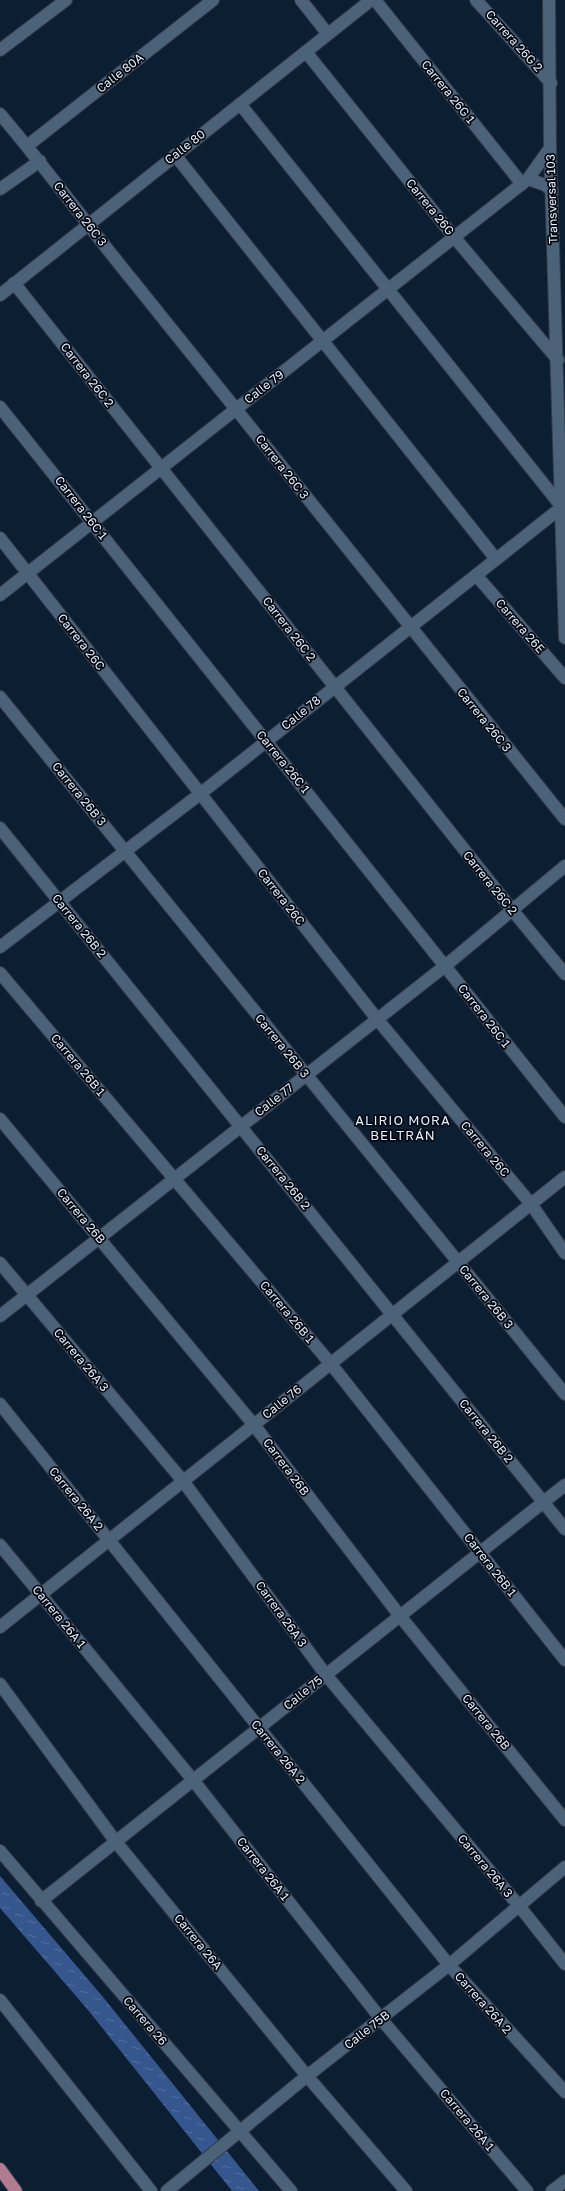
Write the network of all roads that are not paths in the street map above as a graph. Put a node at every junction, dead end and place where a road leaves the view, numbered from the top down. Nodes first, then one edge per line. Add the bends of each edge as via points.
1 (66, 0) edge
2 (213, 0) edge
3 (301, 0) edge
4 (371, 0) edge
5 (375, 0) edge
6 (476, 0) edge
7 (549, 0) edge
8 (327, 33) junction
9 (0, 50) edge
10 (306, 52) junction
11 (551, 83) junction
12 (240, 104) junction
13 (0, 115) edge
14 (27, 146) junction
15 (550, 148) junction
16 (175, 155) junction
17 (40, 161) junction
18 (525, 182) junction
19 (0, 189) edge
20 (552, 191) junction
21 (88, 225) junction
22 (454, 237) junction
23 (14, 283) junction
24 (388, 290) junction
25 (0, 295) edge
26 (321, 342) junction
27 (558, 360) junction
28 (0, 407) edge
29 (236, 408) junction
30 (161, 468) junction
31 (562, 507) junction
32 (92, 522) junction
33 (0, 538) edge
34 (496, 559) junction
35 (28, 574) junction
36 (476, 575) junction
37 (0, 595) edge
38 (409, 628) junction
39 (565, 638) edge
40 (565, 678) edge
41 (334, 686) junction
42 (0, 697) edge
43 (266, 741) junction
44 (200, 794) junction
45 (565, 819) edge
46 (0, 828) edge
47 (125, 851) junction
48 (565, 866) edge
49 (60, 903) junction
50 (513, 911) junction
51 (0, 947) edge
52 (445, 966) junction
53 (0, 973) edge
54 (565, 974) edge
55 (377, 1019) junction
56 (306, 1075) junction
57 (565, 1117) edge
58 (0, 1119) edge
59 (241, 1127) junction
60 (565, 1178) edge
61 (175, 1179) junction
62 (531, 1204) junction
63 (100, 1238) junction
64 (565, 1253) edge
65 (458, 1262) junction
66 (0, 1263) edge
67 (26, 1296) junction
68 (392, 1315) junction
69 (0, 1316) edge
70 (331, 1364) junction
71 (565, 1394) edge
72 (0, 1404) edge
73 (254, 1425) junction
74 (183, 1481) junction
75 (565, 1486) edge
76 (543, 1503) junction
77 (565, 1529) edge
78 (109, 1540) junction
79 (0, 1545) edge
80 (480, 1553) junction
81 (41, 1595) junction
82 (400, 1616) junction
83 (0, 1627) edge
84 (565, 1660) edge
85 (326, 1675) junction
86 (0, 1684) edge
87 (259, 1728) junction
88 (193, 1780) junction
89 (565, 1820) edge
90 (116, 1842) junction
91 (0, 1851) edge
92 (565, 1867) edge
93 (41, 1901) junction
94 (520, 1907) junction
95 (565, 1964) edge
96 (449, 1965) junction
97 (0, 2000) edge
98 (381, 2019) junction
99 (307, 2076) junction
100 (565, 2092) edge
101 (237, 2133) junction
102 (0, 2169) edge
103 (565, 2181) edge
104 (16, 2191) edge
105 (151, 2191) edge
106 (167, 2191) edge
107 (291, 2191) edge
108 (406, 2191) edge
109 (527, 2191) edge
110 (552, 2191) edge

1 - 9 street
2 - 14 street, Calle 80A
3 - 8 street
4 - 8 street, Calle 80
5 - 18 street, Carrera 26G 1
6 - 11 street, Carrera 26G 2
7 - 11 street, Transversal 103
8 - 10 street, Calle 80
10 - 12 street, Calle 80
10 - 22 street, Carrera 26G
11 - 15 street, Transversal 103
12 - 16 street, Calle 80
12 - 24 street
13 - 14 street, Carrera 26C 3
14 - 17 street, Carrera 26C 3
15 - 18 street, Calle 79
15 - 20 street, Transversal 103
16 - 21 street, Calle 80
16 - 26 street
17 - 19 street
17 - 21 street, Carrera 26C 3
18 - 20 street via 545,185
18 - 22 street, Calle 79
20 - 27 street, Transversal 103
21 - 23 street, Calle 80
21 - 29 street, Carrera 26C 3
22 - 24 street, Calle 79
22 - 27 street, Carrera 26G
23 - 25 street, Calle 80
23 - 30 street, Carrera 26C 2
24 - 26 street, Calle 79
24 - 31 street
26 - 29 street, Calle 79
26 - 34 street
27 - 31 street, Transversal 103
28 - 32 street, Carrera 26C 1
29 - 30 street, Calle 79
29 - 38 street, Carrera 26C 3
30 - 32 street, Calle 79
30 - 41 street, Carrera 26C 2
31 - 34 street, Calle 78
31 - 39 street, Transversal 103
32 - 35 street, Calle 79
32 - 43 street, Carrera 26C 1
33 - 35 street, Carrera 26C
34 - 36 street, Calle 78
35 - 37 street, Calle 79
35 - 44 street, Carrera 26C
36 - 38 street, Calle 78
36 - 40 street, Carrera 26E
38 - 41 street, Calle 78
38 - 45 street, Carrera 26C 3
41 - 43 street, Calle 78
41 - 50 street, Carrera 26C 2
42 - 47 street, Carrera 26B 3
43 - 44 street, Calle 78
43 - 52 street, Carrera 26C 1
44 - 47 street, Calle 78
44 - 55 street, Carrera 26C
46 - 49 street, Carrera 26B 2
47 - 49 street, Calle 78
47 - 56 street, Carrera 26B 3
48 - 50 street, Calle 77
49 - 51 street, Calle 78
49 - 59 street, Carrera 26B 2
50 - 52 street, Calle 77
50 - 54 street, Carrera 26C 2
52 - 55 street, Calle 77
52 - 57 street, Carrera 26C 1
53 - 61 street, Carrera 26B 1
55 - 56 street, Calle 77
55 - 62 street, Carrera 26C
56 - 59 street, Calle 77
56 - 65 street, Carrera 26B 3
58 - 63 street, Carrera 26B
59 - 61 street, Calle 77
59 - 68 street, Carrera 26B 2
60 - 62 street, Calle 76
61 - 63 street, Calle 77
61 - 70 street, Carrera 26B 1
62 - 64 street, Carrera 26C
62 - 65 street, Calle 76
63 - 67 street, Calle 77
63 - 73 street, Carrera 26B
65 - 68 street, Calle 76
65 - 71 street, Carrera 26B 3
66 - 67 street, Carrera 26A 3
67 - 69 street, Calle 77
67 - 74 street, Carrera 26A 3
68 - 70 street, Calle 76
68 - 76 street, Carrera 26B 2
70 - 73 street, Calle 76
70 - 80 street, Carrera 26B 1
72 - 78 street, Carrera 26A 2
73 - 74 street, Calle 76
73 - 82 street, Carrera 26B
74 - 78 street, Calle 76
74 - 85 street, Carrera 26A 3
75 - 76 street, Calle 75
76 - 77 street, Carrera 26B 2
76 - 80 street, Calle 75
78 - 81 street, Calle 76
78 - 87 street, Carrera 26A 2
79 - 81 street, Carrera 26A 1
80 - 82 street, Calle 75
80 - 84 street, Carrera 26B 1
81 - 83 street, Calle 76
81 - 88 street, Carrera 26A 1
82 - 85 street, Calle 75
82 - 89 street, Carrera 26B
85 - 87 street, Calle 75
85 - 94 street, Carrera 26A 3
86 - 90 street, Carrera 26A
87 - 88 street, Calle 75
87 - 96 street, Carrera 26A 2
88 - 90 street, Calle 75
88 - 98 street, Carrera 26A 1
90 - 93 street, Calle 75
90 - 99 street, Carrera 26A
91 - 93 street, Carrera 26
92 - 94 street, Calle 75B
93 - 101 street, Carrera 26
94 - 95 street, Carrera 26A 3
94 - 96 street, Calle 75B
96 - 98 street, Calle 75B
96 - 100 street, Carrera 26A 2
97 - 105 street
98 - 99 street, Calle 75B
98 - 109 street, Carrera 26A 1
99 - 101 street, Calle 75B
99 - 108 street, Carrera 26A
101 - 106 street, Calle 75B
101 - 107 street, Carrera 26
102 - 104 main road
103 - 110 street

